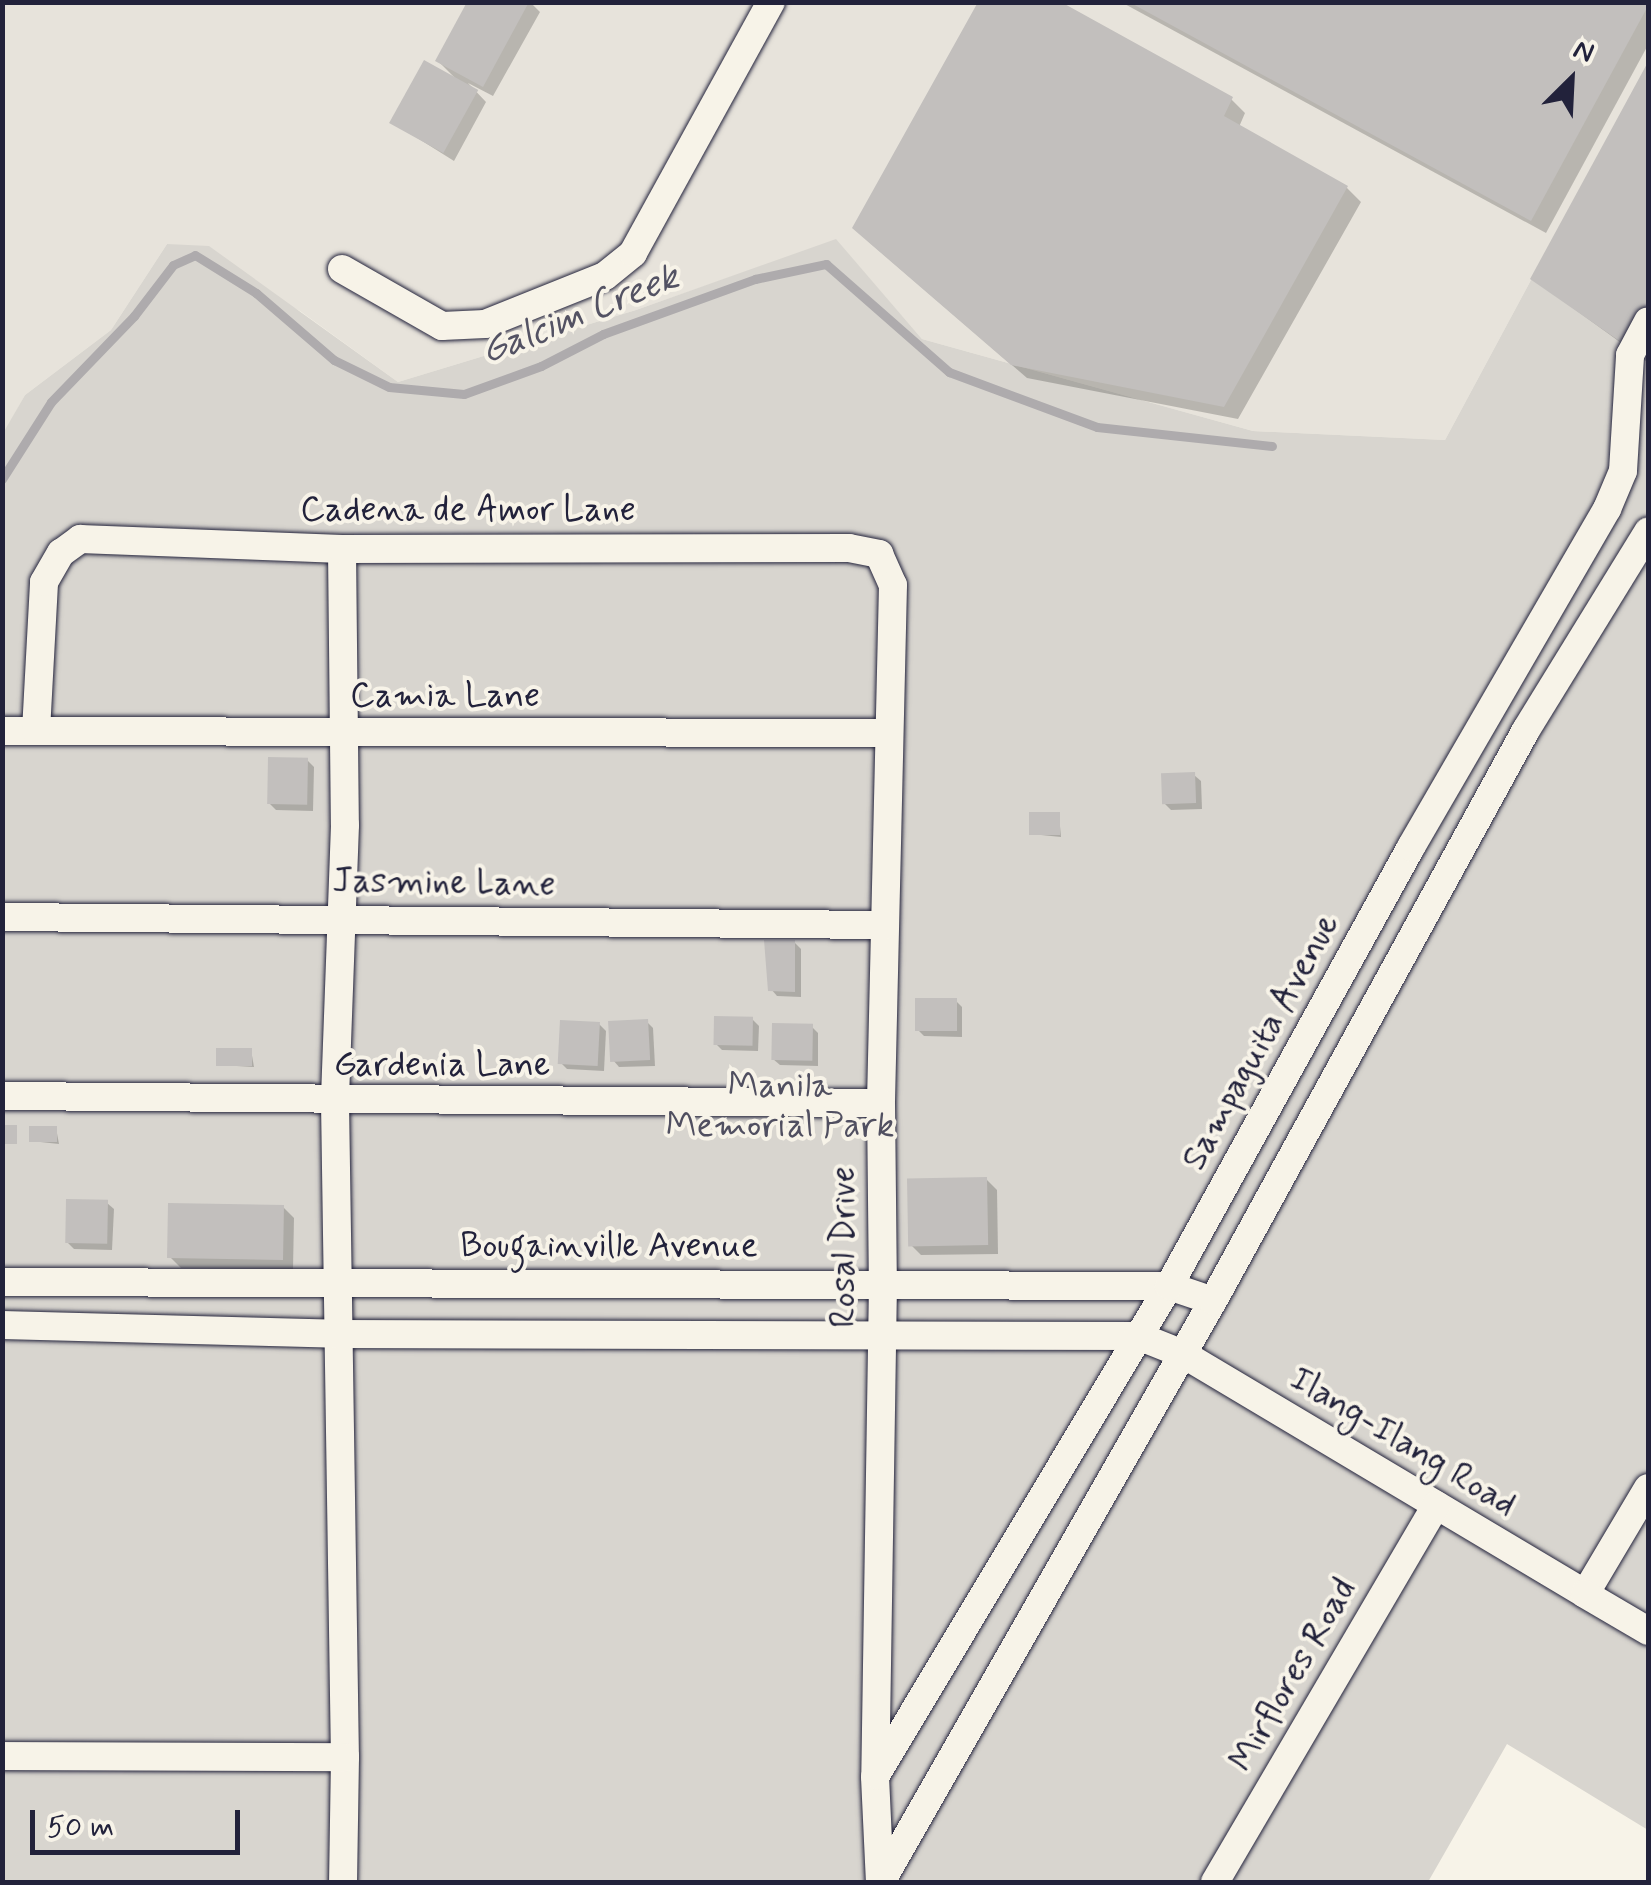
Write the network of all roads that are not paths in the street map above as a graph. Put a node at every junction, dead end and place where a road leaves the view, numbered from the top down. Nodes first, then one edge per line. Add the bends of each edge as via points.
1 (771, 2) edge
2 (342, 268) dead end
3 (1648, 321) edge
4 (1630, 355) junction
5 (1648, 379) edge
6 (1648, 532) edge
7 (342, 549) junction
8 (879, 554) joint
9 (1491, 709) junction
10 (1526, 730) junction
11 (2, 731) edge
12 (36, 731) junction
13 (888, 732) junction
14 (344, 733) junction
15 (2, 917) edge
16 (341, 919) junction
17 (885, 925) junction
18 (2, 1096) edge
19 (335, 1102) junction
20 (881, 1103) junction
21 (2, 1282) edge
22 (884, 1283) junction
23 (338, 1284) junction
24 (1170, 1286) junction
25 (1213, 1301) junction
26 (2, 1325) edge
27 (337, 1334) junction
28 (881, 1335) junction
29 (1138, 1336) junction
30 (1182, 1354) junction
31 (1648, 1488) edge
32 (1436, 1505) junction
33 (1585, 1594) junction
34 (1648, 1630) edge
35 (2, 1756) edge
36 (346, 1757) junction
37 (875, 1777) junction
38 (343, 1882) edge
39 (880, 1882) edge
40 (1215, 1882) edge

1 - 2 street via 634,253 605,276 485,324 442,326
3 - 4 street, Sampaguita Avenue
4 - 5 street
4 - 9 street, Sampaguita Avenue via 1623,471
6 - 10 street
7 - 8 street, Cadena de Amor Lane via 849,548
7 - 12 street, Cadena de Amor Lane via 80,539 61,553 44,582
7 - 14 street
8 - 13 street, Rosal Drive via 893,585
9 - 10 street
9 - 24 street, Sampaguita Avenue
10 - 25 street
11 - 12 street, Camia Lane
12 - 14 street, Camia Lane
13 - 14 street, Camia Lane
13 - 17 street, Rosal Drive
14 - 16 street
15 - 16 street, Jasmine Lane
16 - 17 street, Jasmine Lane
16 - 19 street
17 - 20 street, Rosal Drive
18 - 19 street, Gardenia Lane
19 - 20 street, Gardenia Lane
19 - 23 street
20 - 22 street, Rosal Drive
21 - 23 street, Bougainville Avenue
22 - 23 street, Bougainville Avenue
22 - 24 street, Bougainville Avenue
22 - 28 street, Rosal Drive
23 - 27 street
24 - 25 street, Bougainville Avenue
24 - 29 street, Sampaguita Avenue
25 - 30 street
26 - 27 street
27 - 28 street
27 - 36 street
28 - 29 street
28 - 37 street, Rosal Drive
29 - 30 street
29 - 37 street, Sampaguita Avenue
30 - 32 street, Ilang-Ilang Road
30 - 39 street
31 - 33 street
32 - 33 street, Ilang-Ilang Road
32 - 40 street, Mirflores Road
33 - 34 street, Ilang-Ilang Road
35 - 36 street
36 - 38 street
37 - 39 street, Rosal Drive

